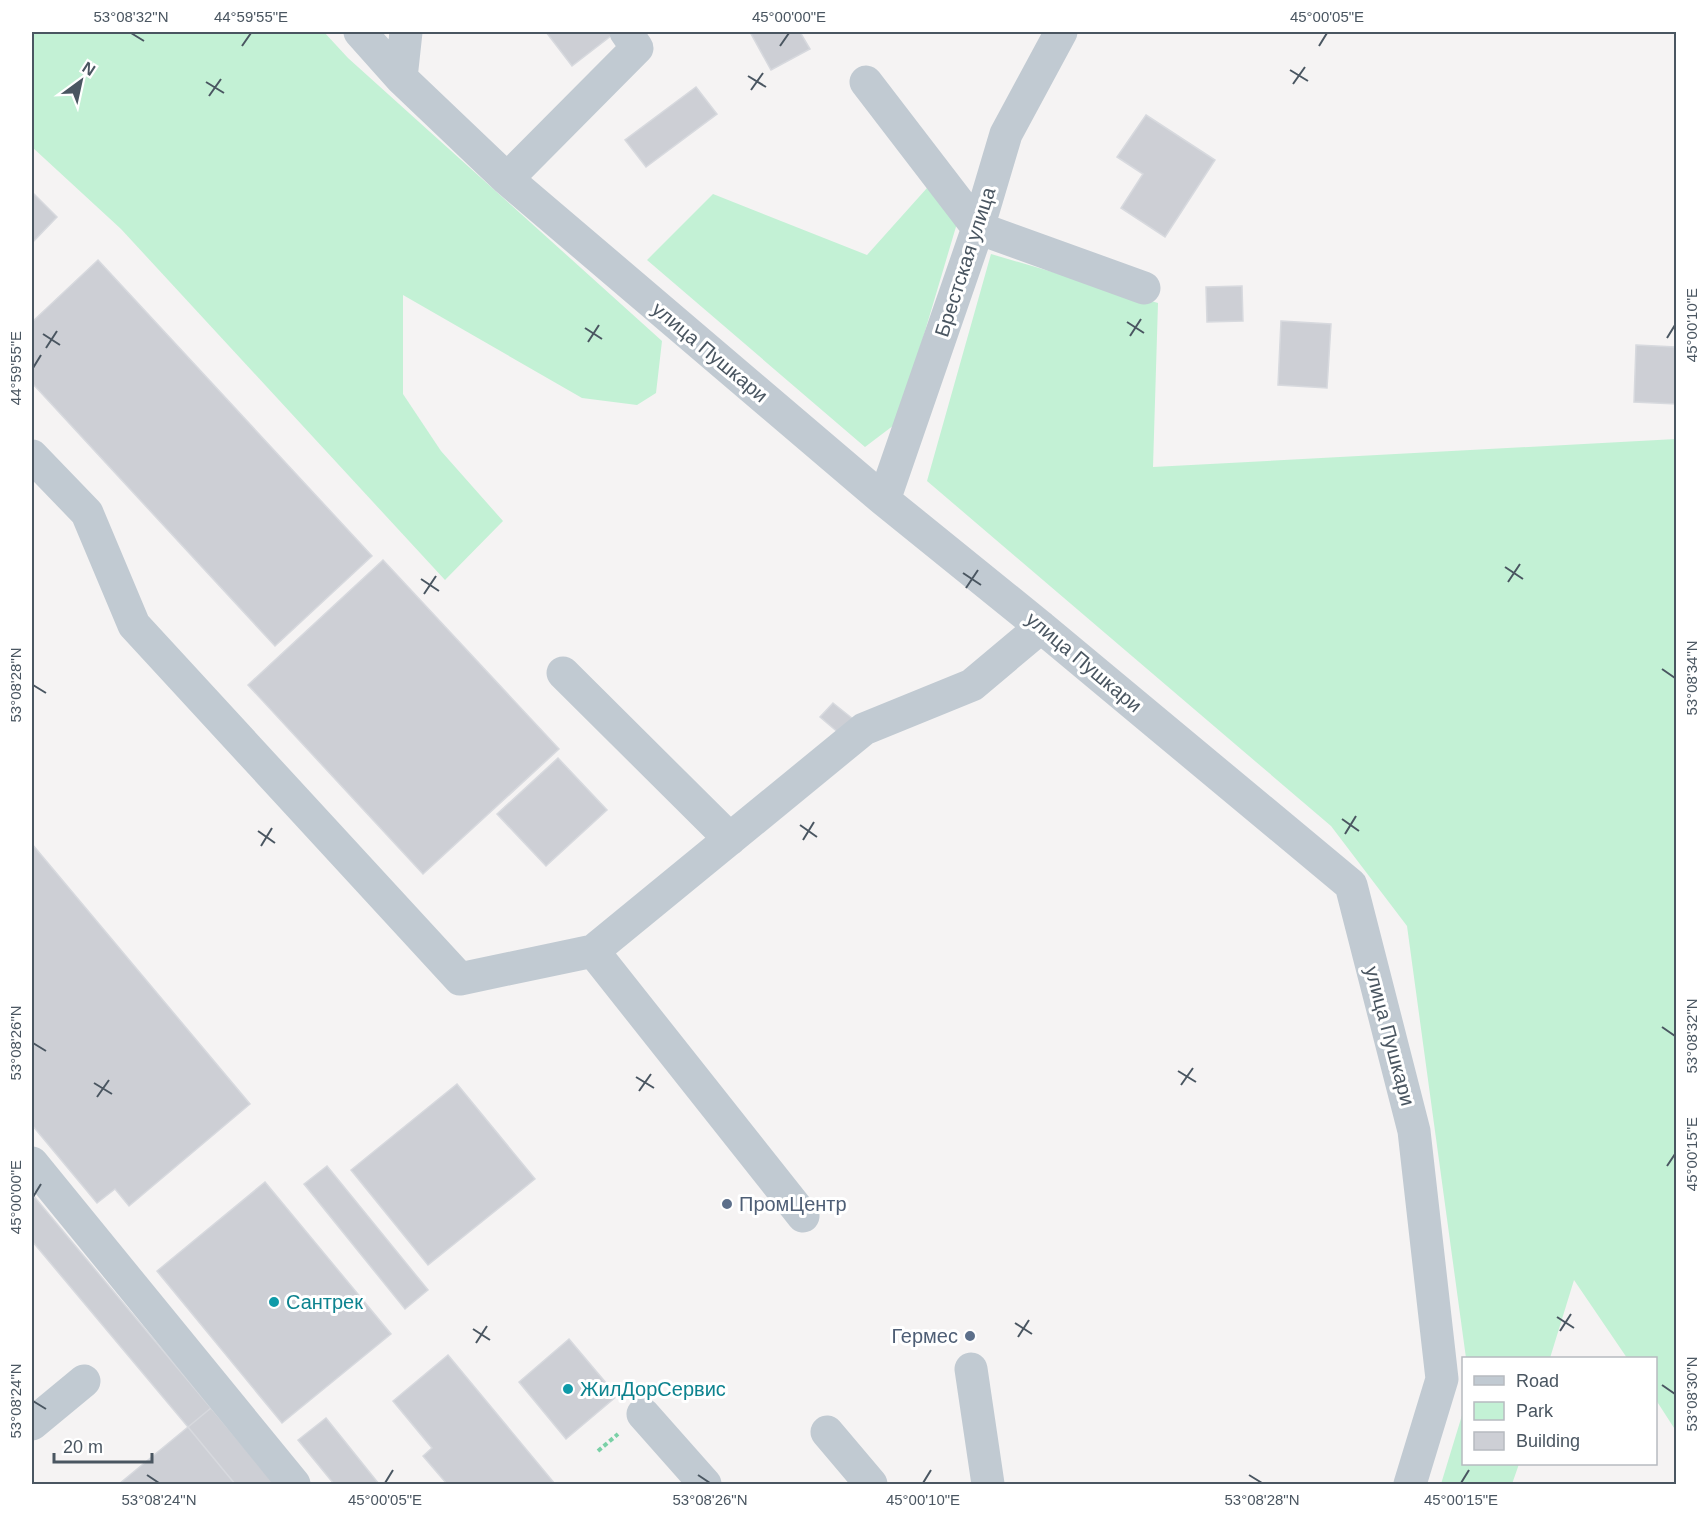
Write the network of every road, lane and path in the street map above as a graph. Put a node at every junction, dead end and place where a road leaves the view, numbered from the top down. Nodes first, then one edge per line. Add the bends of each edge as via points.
1 (360, 32) edge
2 (406, 32) edge
3 (627, 32) edge
4 (1061, 32) edge
5 (401, 78) junction
6 (866, 82) dead end
7 (507, 179) junction
8 (978, 228) junction
9 (1144, 288) dead end
10 (32, 456) edge
11 (884, 500) junction
12 (1041, 627) junction
13 (563, 673) dead end
14 (730, 838) junction
15 (593, 951) junction
16 (32, 1163) edge
17 (803, 1216) dead end
18 (971, 1369) dead end
19 (84, 1381) dead end
20 (643, 1414) dead end
21 (32, 1424) edge
22 (827, 1432) dead end
23 (294, 1485) edge
24 (705, 1485) edge
25 (871, 1485) edge
26 (988, 1485) edge
27 (1410, 1485) edge

1 - 5 street, улица Пушкари
2 - 5 street
3 - 7 street via 637,48
4 - 8 street, Брестская улица via 1006,134
5 - 7 street, улица Пушкари
6 - 8 street
7 - 11 street, улица Пушкари
8 - 9 street
8 - 11 street, Брестская улица
10 - 15 street via 87,513 134,625 460,979
11 - 12 street, улица Пушкари
12 - 14 street via 972,685 864,729
12 - 27 street, улица Пушкари via 1351,885 1414,1131 1442,1379
13 - 14 street
14 - 15 street
15 - 17 street
16 - 23 street
18 - 26 street
19 - 21 street
20 - 24 street
22 - 25 street

